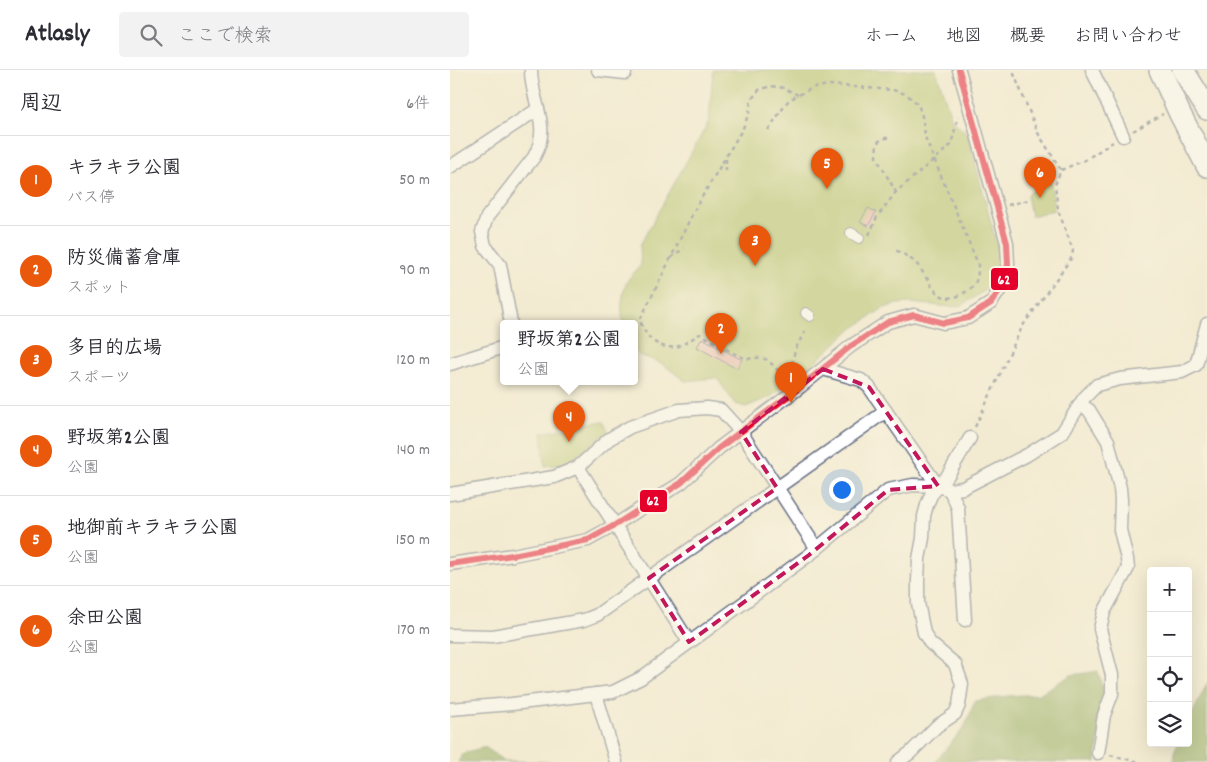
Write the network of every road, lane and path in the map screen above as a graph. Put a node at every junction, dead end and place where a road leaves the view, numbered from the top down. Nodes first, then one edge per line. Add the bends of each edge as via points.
1 (531, 70) edge
2 (598, 70) edge
3 (958, 70) edge
4 (1015, 70) edge
5 (1092, 70) edge
6 (1162, 70) edge
7 (1184, 70) edge
8 (625, 73) dead end
9 (798, 95) junction
10 (1207, 96) edge
11 (538, 109) junction
12 (1207, 109) edge
13 (1169, 110) dead end
14 (959, 112) dead end
15 (768, 130) dead end
16 (1123, 136) junction
17 (888, 138) dead end
18 (1207, 145) edge
19 (727, 154) junction
20 (934, 161) junction
21 (1207, 166) edge
22 (450, 167) edge
23 (1062, 170) junction
24 (726, 171) dead end
25 (896, 192) junction
26 (1028, 200) dead end
27 (996, 208) junction
28 (859, 236) dead end
29 (684, 248) dead end
30 (895, 250) dead end
31 (669, 259) junction
32 (933, 277) dead end
33 (926, 279) junction
34 (510, 320) edge
35 (1207, 324) edge
36 (807, 327) dead end
37 (500, 347) edge
38 (450, 364) edge
39 (823, 369) junction
40 (1080, 404) junction
41 (886, 411) junction
42 (742, 432) junction
43 (970, 438) joint
44 (578, 467) junction
45 (777, 488) junction
46 (944, 488) junction
47 (450, 494) edge
48 (615, 525) junction
49 (816, 549) junction
50 (450, 564) edge
51 (649, 578) junction
52 (969, 614) dead end
53 (450, 635) edge
54 (689, 642) junction
55 (596, 694) junction
56 (450, 709) edge
57 (1098, 753) joint
58 (616, 762) edge
59 (898, 762) edge
60 (1138, 762) edge

1 - 11 street
2 - 8 street
3 - 27 street
4 - 23 path via 1038,133
5 - 16 street
6 - 18 highway
6 - 21 highway
7 - 10 highway
7 - 12 highway
9 - 15 path via 788,101
9 - 19 path via 772,86 760,90 751,100 743,128
9 - 20 path via 815,87 830,85 894,90 906,94 918,104
11 - 22 street
11 - 34 street via 543,130 540,146 487,217 482,232 484,246 500,265
13 - 16 path
14 - 20 path via 952,145
16 - 23 path
17 - 25 path via 877,143 876,158
19 - 24 path
19 - 31 path
20 - 25 path
20 - 33 path via 978,264 978,277 974,287 948,299 937,294
23 - 43 path via 1055,185 1058,210 1073,250 1072,257 1022,327
25 - 28 path
26 - 27 path
27 - 39 street via 1008,264 1003,285 991,303 968,318 944,323 914,315 888,322
29 - 31 path
30 - 33 path via 912,259
31 - 36 path via 640,320 648,337 655,343 672,347 700,334 744,358 758,356 785,373 790,372
32 - 33 path
35 - 40 street via 1196,365 1182,372 1097,385
37 - 38 street
39 - 41 street via 860,380
39 - 42 street
40 - 46 street via 1062,432 1046,444 963,488
40 - 57 street via 1089,410 1108,440 1120,488 1120,530 1128,568 1104,612 1100,629 1112,675 1112,694 1104,715
41 - 45 street
41 - 46 street
42 - 44 street via 721,410 679,410 630,426 609,439
42 - 45 street
42 - 48 street via 681,483
43 - 46 street
44 - 47 street via 554,477
44 - 48 street
45 - 49 street
45 - 51 street
46 - 49 street via 913,485 888,490
46 - 52 street via 958,508
46 - 59 street via 931,495 924,516 918,604 924,633 930,643 955,664 962,684 961,694 955,714
48 - 50 street via 588,540
48 - 51 street
49 - 54 street
51 - 53 street via 598,615 584,620 493,636
51 - 54 street
54 - 55 street via 641,678 613,692
55 - 56 street
55 - 58 street
57 - 60 path

